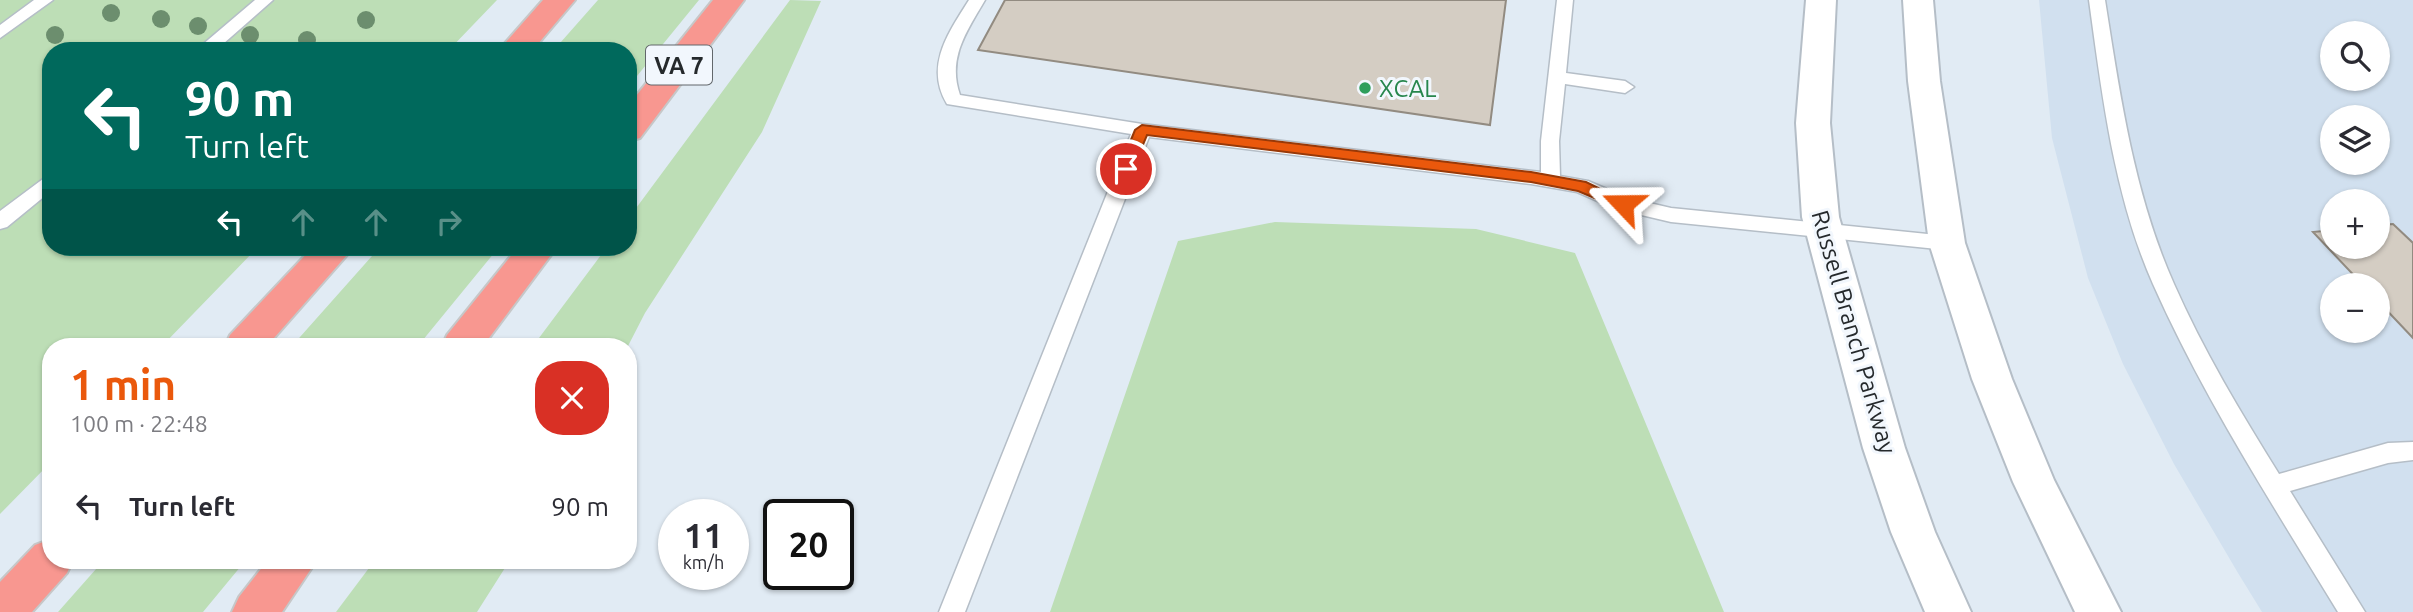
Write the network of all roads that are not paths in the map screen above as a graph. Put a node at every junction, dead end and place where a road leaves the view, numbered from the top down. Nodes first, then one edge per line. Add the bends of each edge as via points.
1 (45, 0) edge
2 (265, 0) edge
3 (560, 0) edge
4 (729, 0) edge
5 (977, 0) edge
6 (1565, 0) edge
7 (1821, 0) edge
8 (1918, 0) edge
9 (2097, 0) edge
10 (0, 33) edge
11 (215, 42) edge
12 (522, 42) edge
13 (1557, 77) junction
14 (1625, 87) dead end
15 (637, 118) edge
16 (1142, 130) junction
17 (1551, 181) junction
18 (42, 187) edge
19 (0, 222) edge
20 (1825, 229) junction
21 (1948, 243) junction
22 (327, 256) edge
23 (531, 256) edge
24 (251, 338) edge
25 (467, 338) edge
26 (2413, 451) edge
27 (2273, 486) junction
28 (42, 569) edge
29 (288, 569) edge
30 (2, 612) edge
31 (255, 612) edge
32 (952, 612) edge
33 (1948, 612) edge
34 (2098, 612) edge
35 (2351, 612) edge

1 - 10 lane
2 - 11 lane
3 - 12 highway
4 - 15 highway, VA 7
5 - 16 lane via 947,51 945,83 953,100
6 - 13 lane
7 - 20 main road, Russell Branch Parkway via 1812,124 1817,200
8 - 21 main road via 1924,81
9 - 27 lane via 2113,110 2143,227 2163,283 2232,418
13 - 14 lane
13 - 17 lane
16 - 17 lane
16 - 32 lane
17 - 20 lane via 1671,215
18 - 19 lane
20 - 21 lane
20 - 33 main road, Russell Branch Parkway via 1886,452
21 - 34 main road via 1992,379 2034,482
22 - 24 highway
23 - 25 highway
26 - 27 lane via 2388,453
27 - 35 lane
28 - 30 highway
29 - 31 highway

